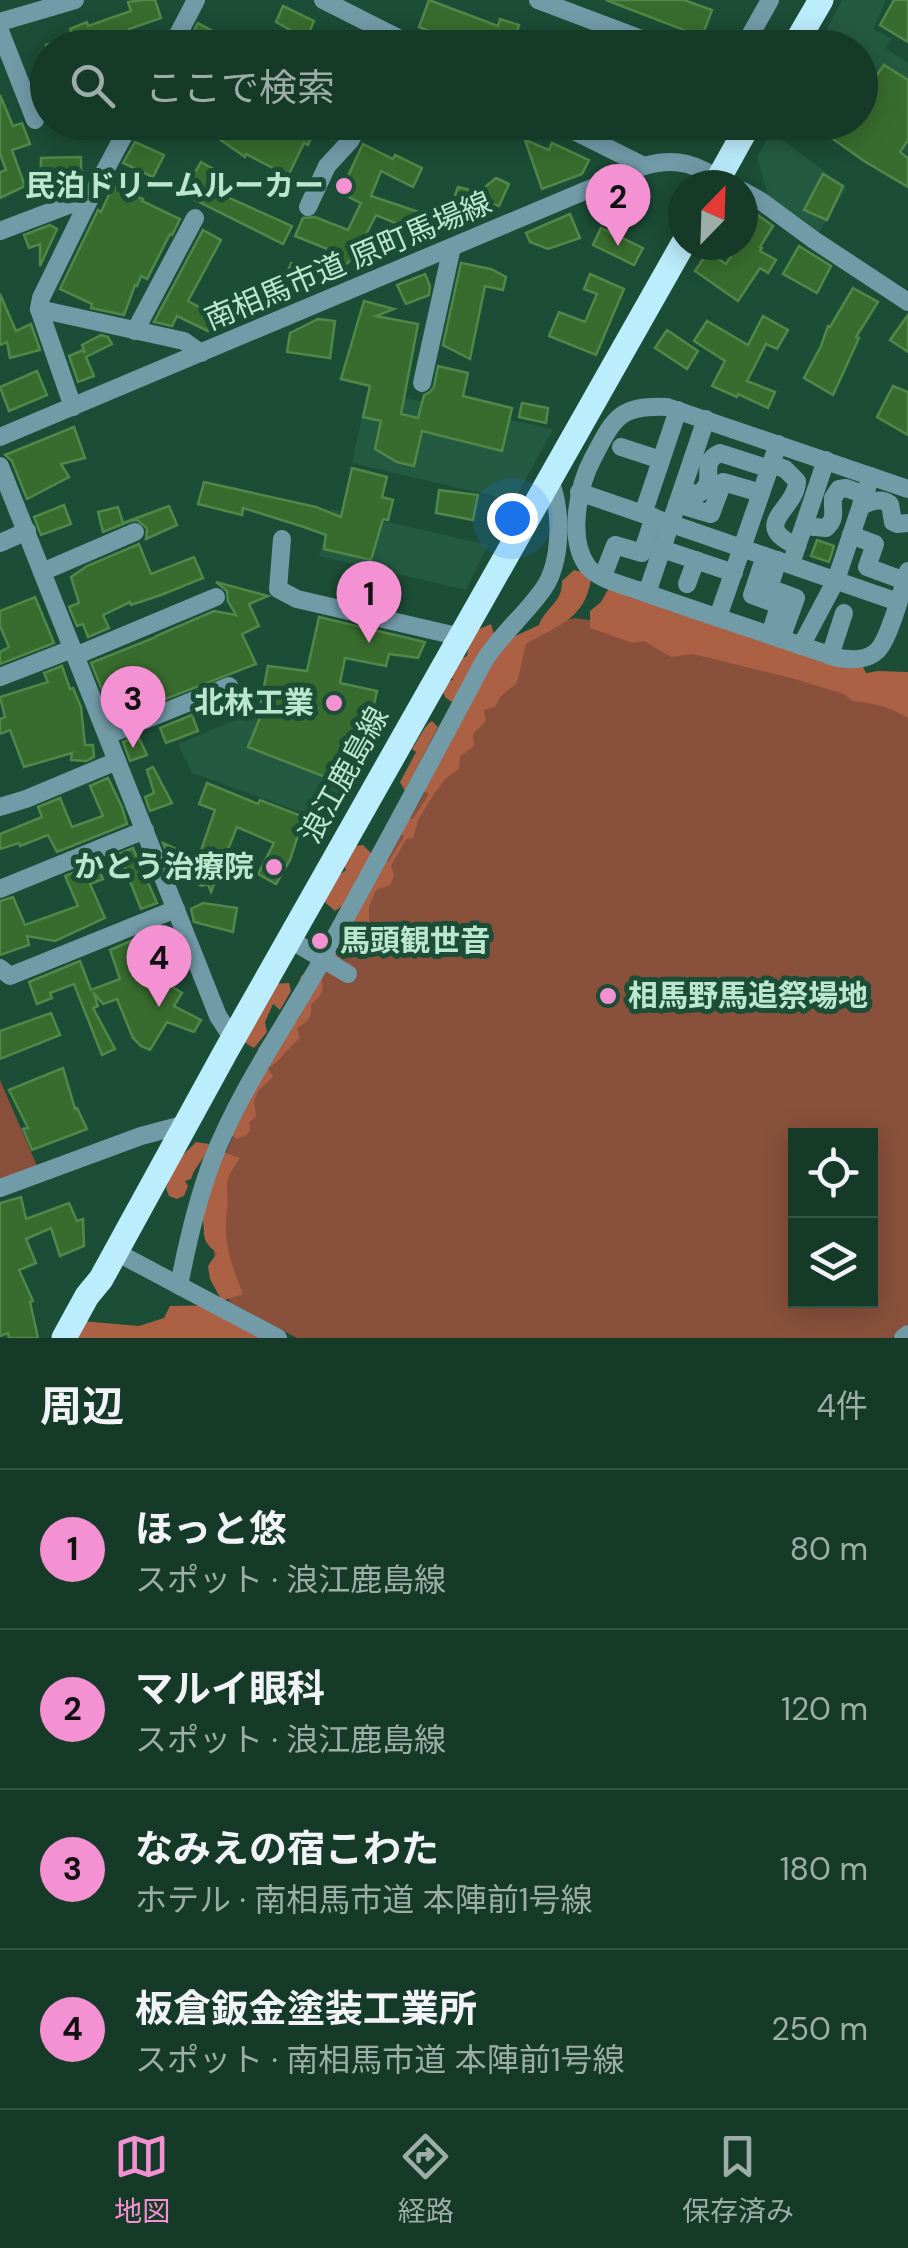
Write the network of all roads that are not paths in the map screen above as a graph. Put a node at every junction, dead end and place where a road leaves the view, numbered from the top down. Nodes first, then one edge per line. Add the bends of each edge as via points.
1 (75, 0) edge
2 (196, 0) edge
3 (538, 0) edge
4 (770, 0) edge
5 (821, 0) edge
6 (332, 2) edge
7 (28, 6) edge
8 (0, 22) edge
9 (180, 30) edge
10 (381, 30) edge
11 (617, 30) edge
12 (753, 30) edge
13 (804, 30) edge
14 (0, 31) edge
15 (30, 107) edge
16 (122, 140) edge
17 (350, 140) edge
18 (592, 140) edge
19 (742, 140) edge
20 (644, 166) junction
21 (701, 170) edge
22 (728, 170) edge
23 (758, 199) edge
24 (87, 204) junction
25 (308, 206) dead end
26 (195, 218) dead end
27 (0, 230) edge
28 (452, 247) junction
29 (674, 260) edge
30 (908, 302) edge
31 (40, 309) junction
32 (135, 331) junction
33 (201, 353) junction
34 (422, 384) dead end
35 (73, 407) junction
36 (678, 410) junction
37 (706, 419) junction
38 (0, 437) edge
39 (778, 444) junction
40 (621, 447) dead end
41 (661, 460) junction
42 (826, 460) junction
43 (0, 466) edge
44 (771, 466) junction
45 (871, 476) junction
46 (550, 481) junction
47 (908, 489) edge
48 (580, 492) junction
49 (762, 493) junction
50 (679, 498) junction
51 (863, 500) junction
52 (656, 518) junction
53 (908, 523) edge
54 (804, 526) junction
55 (27, 532) junction
56 (135, 532) dead end
57 (851, 535) junction
58 (282, 540) dead end
59 (0, 543) edge
60 (797, 546) junction
61 (662, 548) junction
62 (742, 548) junction
63 (696, 560) junction
64 (778, 560) junction
65 (42, 572) junction
66 (734, 573) junction
67 (603, 576) junction
68 (906, 576) edge
69 (836, 580) junction
70 (687, 584) dead end
71 (647, 593) junction
72 (216, 597) dead end
73 (898, 602) junction
74 (718, 618) junction
75 (846, 623) dead end
76 (461, 637) junction
77 (775, 637) junction
78 (800, 646) junction
79 (74, 653) junction
80 (830, 656) junction
81 (0, 678) edge
82 (229, 686) dead end
83 (108, 735) junction
84 (117, 761) junction
85 (0, 808) edge
86 (144, 830) junction
87 (0, 889) edge
88 (176, 909) junction
89 (290, 939) junction
90 (322, 959) junction
91 (0, 968) edge
92 (348, 974) dead end
93 (232, 1039) junction
94 (186, 1124) junction
95 (0, 1188) edge
96 (116, 1252) junction
97 (180, 1286) junction
98 (64, 1338) edge
99 (278, 1338) edge

1 - 7 street
2 - 9 street
3 - 11 street
4 - 12 street
5 - 13 main road
6 - 10 street
7 - 8 street
14 - 15 street
16 - 24 street
17 - 25 street via 327,166
18 - 20 street
19 - 22 main road
20 - 21 street, 南相馬市道 原町馬場線 via 675,160
20 - 28 street, 南相馬市道 原町馬場線
23 - 30 street
24 - 27 street
24 - 31 street
26 - 32 street
28 - 33 street, 南相馬市道 原町馬場線
28 - 34 street
29 - 46 main road, 浪江鹿島線
31 - 32 street
31 - 35 street
32 - 33 street via 184,341
33 - 35 street, 南相馬市道 原町馬場線
35 - 38 street, 南相馬市道 原町馬場線
36 - 37 street
36 - 41 street
36 - 48 street via 644,406 624,412
37 - 39 street
37 - 50 street
39 - 42 street
39 - 44 street
40 - 41 street
41 - 52 street
42 - 45 street
42 - 54 street
43 - 55 street
44 - 49 street
44 - 50 street via 720,453 707,466 708,488
44 - 60 street via 785,468 797,481 776,524 781,538
45 - 47 street
45 - 51 street
46 - 76 main road, 浪江鹿島線
46 - 90 street via 558,532 546,585 484,661
48 - 52 street
48 - 67 street via 579,552
49 - 50 street via 723,482 711,514
49 - 62 street
50 - 52 street
51 - 53 street via 885,501 893,522
51 - 54 street via 840,489 832,498 832,523
51 - 57 street
52 - 61 street
52 - 62 street
52 - 67 street via 642,553 615,545
54 - 60 street
55 - 59 street
55 - 65 street
56 - 65 street
57 - 68 street via 875,544 867,567
57 - 69 street
58 - 76 street via 278,590
60 - 64 street
61 - 63 street
61 - 71 street
62 - 64 street
62 - 66 street
63 - 66 street
63 - 70 street
64 - 69 street
64 - 77 street via 752,596 778,608
65 - 79 street
66 - 74 street
67 - 71 street
68 - 73 street
69 - 73 street
69 - 78 street
71 - 74 street
72 - 79 street
73 - 80 street via 876,652 854,660
74 - 77 street
75 - 80 street
76 - 89 main road, 浪江鹿島線
77 - 78 street
78 - 80 street
79 - 81 street
79 - 83 street
82 - 83 street
83 - 84 street
84 - 85 street
84 - 86 street
86 - 87 street
86 - 88 street
88 - 91 street via 10,976
88 - 93 street
89 - 90 street
89 - 93 main road, 浪江鹿島線
90 - 92 street
90 - 97 street via 222,1137
93 - 94 main road, 浪江鹿島線
94 - 95 street
94 - 96 main road, 浪江鹿島線
96 - 97 street
96 - 98 main road, 浪江鹿島線
97 - 99 street

